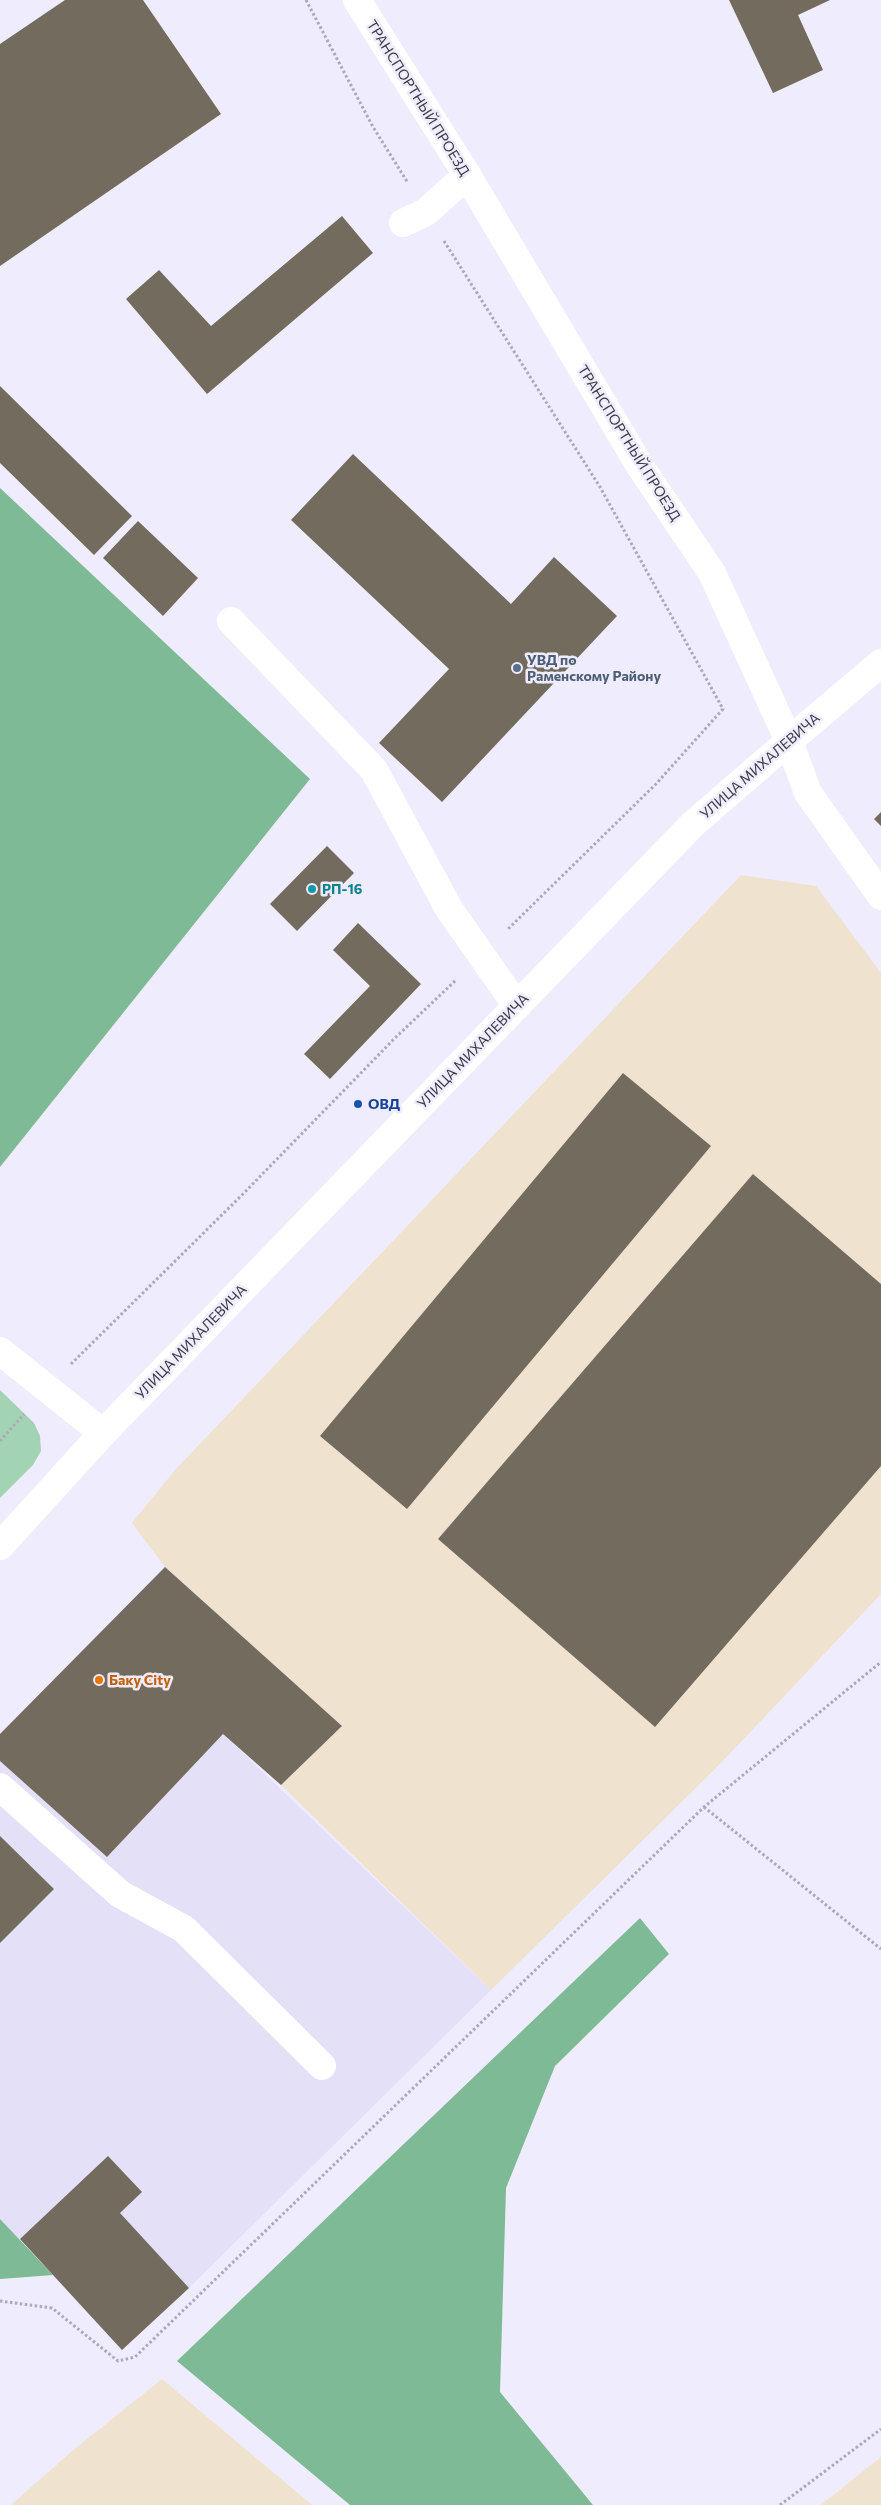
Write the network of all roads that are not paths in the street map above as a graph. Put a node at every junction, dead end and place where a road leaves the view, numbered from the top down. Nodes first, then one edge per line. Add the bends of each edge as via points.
1 (357, 0) edge
2 (467, 175) junction
3 (415, 218) road end
4 (232, 621) dead end
5 (881, 663) edge
6 (789, 741) junction
7 (881, 896) edge
8 (517, 1006) junction
9 (0, 1351) edge
10 (103, 1433) junction
11 (0, 1546) edge
12 (0, 1787) edge
13 (322, 2066) dead end

1 - 2 main road, ТРАНСПОРТНЫЙ ПРОЕЗД
2 - 3 main road
2 - 6 main road, ТРАНСПОРТНЫЙ ПРОЕЗД via 640,466 712,573
4 - 8 main road via 374,770 449,909
5 - 6 main road, УЛИЦА МИХАЛЕВИЧА
6 - 7 main road, ТРАНСПОРТНЫЙ ПРОЕЗД via 808,792 865,858
6 - 8 main road, УЛИЦА МИХАЛЕВИЧА via 693,824
8 - 10 main road, УЛИЦА МИХАЛЕВИЧА
9 - 10 main road
10 - 11 main road, УЛИЦА МИХАЛЕВИЧА
12 - 13 main road via 120,1894 184,1929

